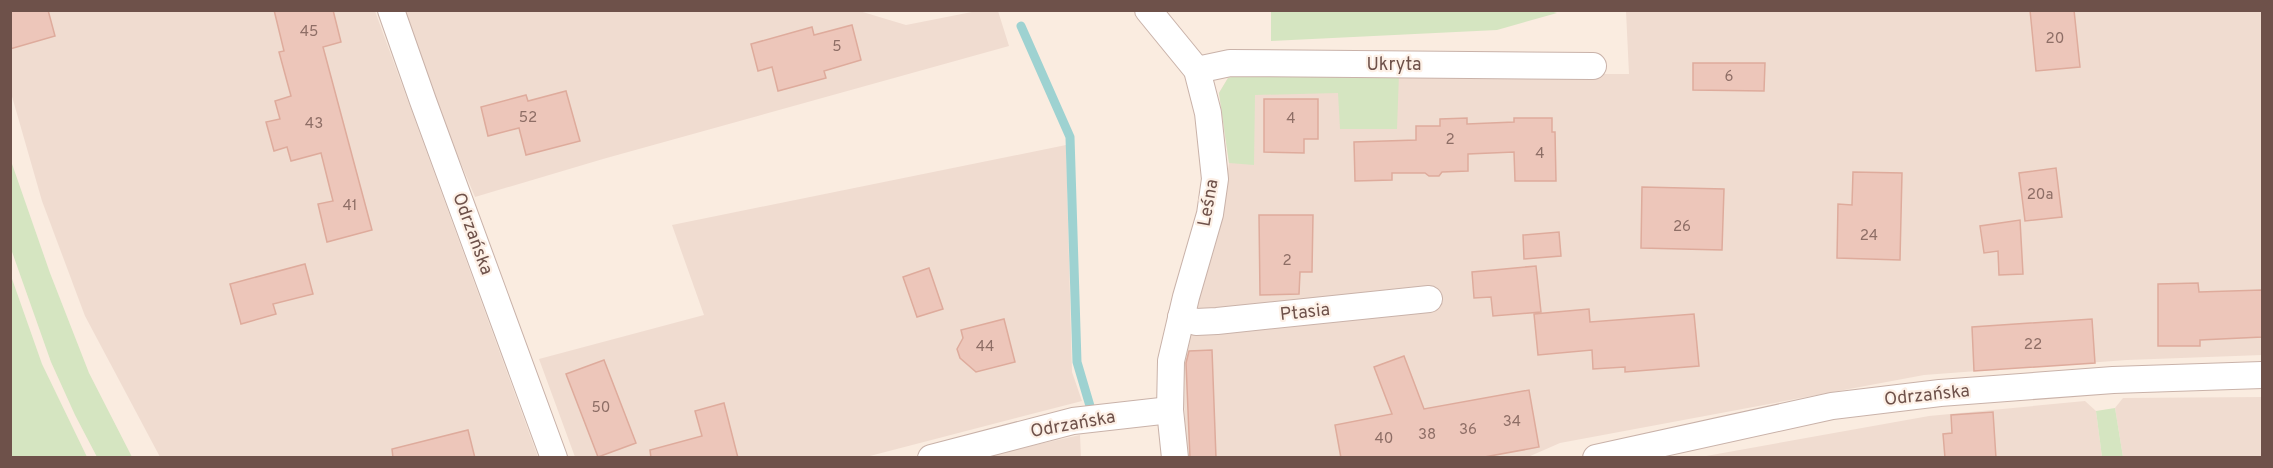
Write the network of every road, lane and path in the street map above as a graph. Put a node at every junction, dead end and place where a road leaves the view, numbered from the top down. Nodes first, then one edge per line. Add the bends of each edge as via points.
1 (391, 10) edge
2 (1148, 10) edge
3 (1593, 66) dead end
4 (1197, 70) junction
5 (1430, 299) dead end
6 (1181, 318) junction
7 (2262, 375) edge
8 (1170, 410) junction
9 (554, 458) edge
10 (931, 458) edge
11 (1175, 458) edge
12 (1596, 458) edge

1 - 9 street, Odrzańska
2 - 4 street, Leśna
3 - 4 street, Ukryta via 1230,63
4 - 6 street, Leśna via 1208,113 1215,179 1210,214
5 - 6 street, Ptasia via 1217,321
6 - 8 street, Leśna via 1171,361
7 - 12 street, Odrzańska via 2113,380 1832,406
8 - 10 street, Odrzańska via 1073,421
8 - 11 street

